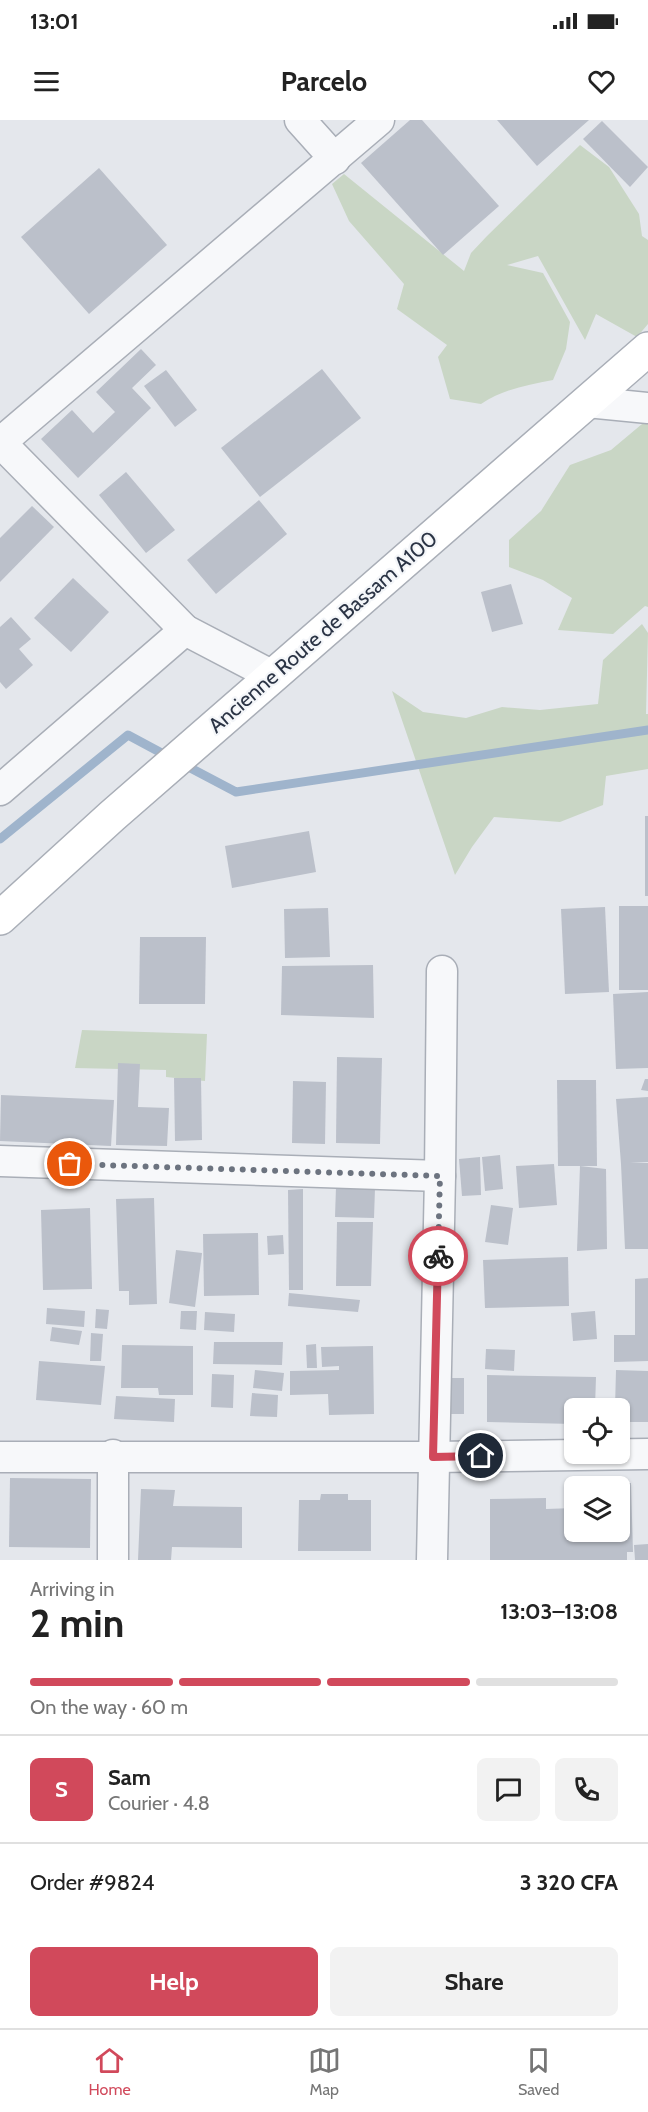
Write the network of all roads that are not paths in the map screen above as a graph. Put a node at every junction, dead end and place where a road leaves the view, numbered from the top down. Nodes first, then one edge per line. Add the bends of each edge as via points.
1 (300, 120) edge
2 (379, 120) edge
3 (335, 159) junction
4 (648, 349) edge
5 (587, 402) junction
6 (648, 408) edge
7 (0, 442) edge
8 (185, 630) junction
9 (273, 676) junction
10 (0, 790) edge
11 (0, 918) edge
12 (442, 971) dead end
13 (0, 1161) edge
14 (440, 1176) junction
15 (648, 1454) edge
16 (113, 1455) junction
17 (0, 1456) edge
18 (433, 1457) junction
19 (113, 1560) edge
20 (432, 1560) edge

1 - 3 street
2 - 3 street
3 - 7 street
4 - 5 main road, Ancienne Route de Bassam A100
5 - 6 street
5 - 9 main road, Ancienne Route de Bassam A100
7 - 8 street
8 - 9 street
8 - 10 street
9 - 11 main road, Ancienne Route de Bassam A100
12 - 14 street
13 - 14 street
14 - 18 street
15 - 18 street
16 - 17 street
16 - 18 street
16 - 19 street
18 - 20 street

